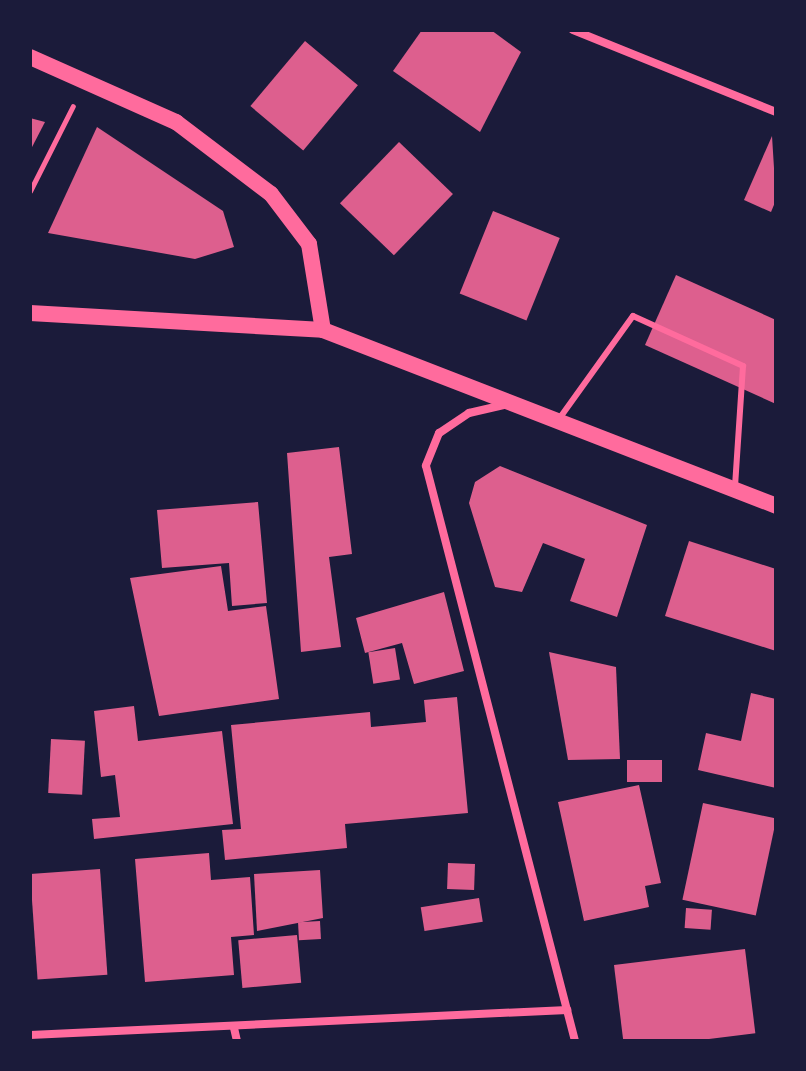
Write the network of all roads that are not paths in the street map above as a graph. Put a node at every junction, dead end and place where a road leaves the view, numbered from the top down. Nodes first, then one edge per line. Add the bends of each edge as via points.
1 (573, 30) edge
2 (30, 57) edge
3 (776, 112) edge
4 (30, 313) edge
5 (323, 330) junction
6 (516, 402) junction
7 (559, 419) junction
8 (735, 491) junction
9 (776, 506) edge
10 (567, 1010) junction
11 (234, 1028) junction
12 (30, 1035) edge
13 (237, 1041) edge
14 (575, 1041) edge

1 - 3 street
2 - 5 main road via 176,122 271,194 309,244
4 - 5 main road
5 - 6 main road
6 - 7 main road
6 - 10 street via 469,413 439,433 426,466
7 - 8 main road
7 - 8 lane via 633,316 743,366
8 - 9 main road
10 - 11 street
10 - 14 street
11 - 12 street
11 - 13 street

